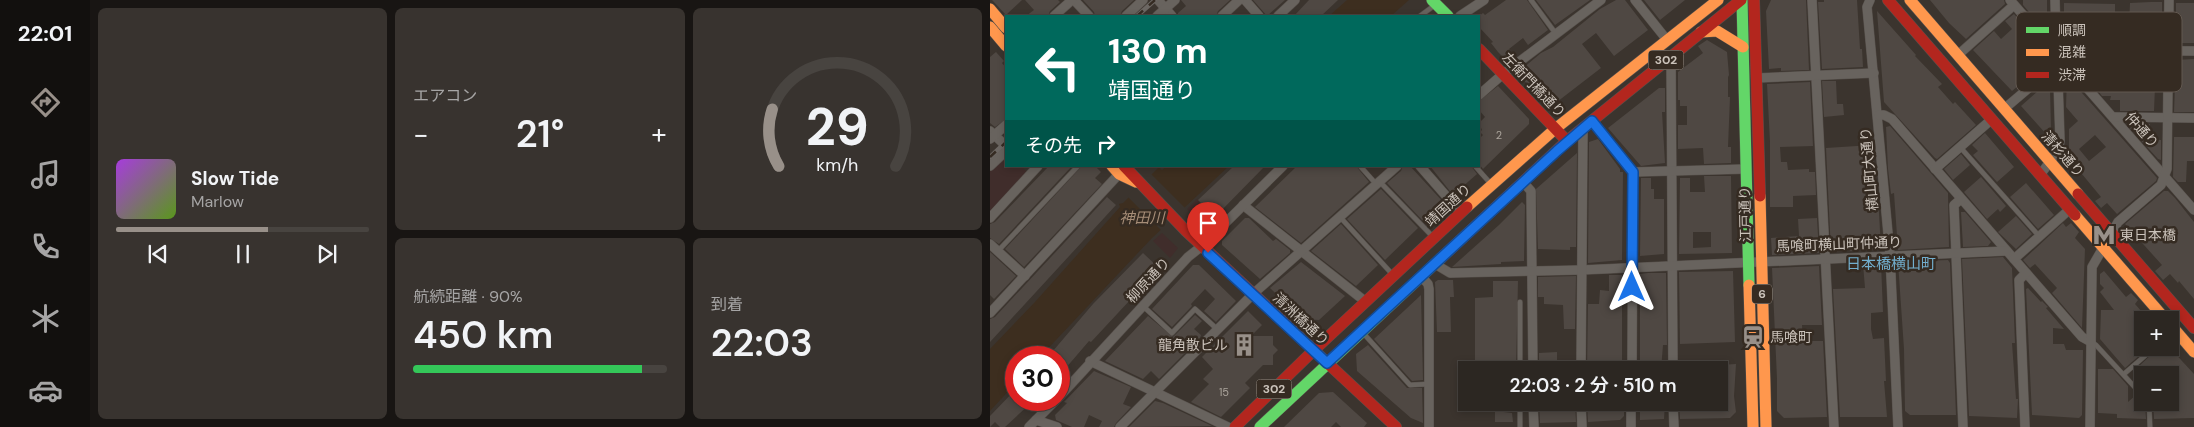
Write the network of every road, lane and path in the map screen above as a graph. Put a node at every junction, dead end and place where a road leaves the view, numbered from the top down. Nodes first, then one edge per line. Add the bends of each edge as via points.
1 (1073, 0) edge
2 (1144, 0) edge
3 (1158, 0) edge
4 (1175, 0) edge
5 (1239, 0) edge
6 (1245, 0) edge
7 (1295, 0) edge
8 (1484, 0) edge
9 (1531, 0) edge
10 (1601, 0) edge
11 (1635, 0) edge
12 (1718, 0) edge
13 (1742, 0) edge
14 (1754, 0) edge
15 (1812, 0) edge
16 (1870, 0) edge
17 (1888, 0) edge
18 (1910, 0) edge
19 (1434, 2) edge
20 (2012, 2) edge
21 (990, 9) edge
22 (1166, 9) junction
23 (2021, 12) edge
24 (1055, 15) edge
25 (1088, 15) edge
26 (1127, 15) edge
27 (1158, 15) edge
28 (1171, 15) edge
29 (1223, 15) edge
30 (1258, 15) edge
31 (1279, 15) edge
32 (1421, 15) edge
33 (1447, 15) edge
34 (1462, 15) edge
35 (990, 27) edge
36 (1005, 27) edge
37 (1701, 32) junction
38 (1556, 34) junction
39 (1667, 40) junction
40 (1005, 45) edge
41 (1743, 47) junction
42 (1480, 50) edge
43 (1958, 55) junction
44 (1671, 56) junction
45 (1503, 74) junction
46 (1874, 74) junction
47 (1816, 76) junction
48 (1757, 78) junction
49 (2024, 92) edge
50 (2058, 92) edge
51 (2090, 92) edge
52 (2167, 92) edge
53 (1480, 94) edge
54 (2004, 109) junction
55 (1878, 116) junction
56 (2112, 117) junction
57 (2167, 118) junction
58 (2194, 118) edge
59 (1992, 119) junction
60 (1587, 124) junction
61 (1005, 126) edge
62 (1555, 129) junction
63 (992, 135) edge
64 (1567, 142) junction
65 (1005, 145) edge
66 (1960, 147) junction
67 (1005, 152) edge
68 (2050, 162) junction
69 (990, 166) edge
70 (1077, 167) edge
71 (1282, 167) edge
72 (1361, 167) edge
73 (1396, 167) edge
74 (1421, 167) edge
75 (1476, 167) edge
76 (1032, 168) edge
77 (1119, 168) edge
78 (1746, 169) junction
79 (1935, 169) junction
80 (1672, 170) junction
81 (1633, 172) junction
82 (2040, 175) junction
83 (2164, 176) junction
84 (1523, 182) junction
85 (1378, 183) junction
86 (1492, 185) junction
87 (1961, 199) junction
88 (1243, 205) junction
89 (2070, 210) junction
90 (2194, 210) edge
91 (1461, 212) junction
92 (990, 218) edge
93 (1340, 218) junction
94 (2112, 233) junction
95 (2039, 236) junction
96 (1434, 238) junction
97 (990, 244) edge
98 (1202, 246) junction
99 (2103, 248) junction
100 (998, 250) junction
101 (2006, 251) junction
102 (1302, 252) junction
103 (1956, 253) junction
104 (1890, 255) junction
105 (1825, 258) junction
106 (2014, 259) junction
107 (1748, 260) junction
108 (1761, 260) junction
109 (1435, 264) junction
110 (1672, 265) junction
111 (1632, 267) junction
112 (1532, 270) junction
113 (1581, 270) junction
114 (2026, 273) junction
115 (1394, 275) junction
116 (1025, 276) junction
117 (1421, 276) junction
118 (1253, 294) junction
119 (1366, 302) junction
120 (1520, 302) dead end
121 (1142, 305) junction
122 (2158, 311) edge
123 (990, 313) edge
124 (2194, 328) edge
125 (1217, 330) junction
126 (1362, 331) junction
127 (2179, 336) edge
128 (2091, 342) junction
129 (1313, 351) junction
130 (2194, 352) edge
131 (2145, 356) edge
132 (1090, 361) junction
133 (1520, 361) edge
134 (1533, 361) edge
135 (1581, 361) edge
136 (1632, 361) edge
137 (1673, 361) edge
138 (1327, 363) junction
139 (2124, 374) junction
140 (1070, 384) edge
141 (1429, 384) junction
142 (2134, 386) edge
143 (1154, 392) junction
144 (1045, 411) edge
145 (1520, 411) edge
146 (1534, 411) edge
147 (1582, 411) edge
148 (1631, 411) edge
149 (1673, 411) edge
150 (2149, 411) edge
151 (1036, 420) junction
152 (1264, 425) edge
153 (1029, 427) edge
154 (1057, 427) edge
155 (1120, 427) edge
156 (1228, 427) edge
157 (1235, 427) edge
158 (1396, 427) edge
159 (1429, 427) edge
160 (1520, 427) edge
161 (1534, 427) edge
162 (1582, 427) edge
163 (1631, 427) edge
164 (1674, 427) edge
165 (1753, 427) edge
166 (1766, 427) edge
167 (1834, 427) edge
168 (1898, 427) edge
169 (1963, 427) edge
170 (2025, 427) edge
171 (2090, 427) edge
172 (2150, 427) edge

1 - 24 street
1 - 25 street
2 - 26 street
3 - 22 street
4 - 22 street
5 - 29 street
6 - 30 street
7 - 31 street
8 - 34 street
9 - 38 lane
10 - 38 street
11 - 39 street
12 - 39 main road, 靖国通り / 302
13 - 37 main road, 302
13 - 41 main road, 江戸通り / 6
14 - 48 main road, 江戸通り / 6
15 - 47 street
16 - 46 street, 横山町大通り via 1867,7
17 - 59 main road
18 - 43 main road, 清杉通り
19 - 32 lane
19 - 33 main road
20 - 23 street, 仲通り
20 - 43 street
21 - 36 main road
22 - 27 street
22 - 28 street
35 - 40 main road
37 - 41 main road via 1717,31
37 - 44 main road, 302
38 - 45 street
39 - 62 main road, 靖国通り / 302
41 - 78 main road, 江戸通り / 6
42 - 45 main road, 左衛門橋通り
43 - 54 main road, 清杉通り
44 - 60 main road, 302
44 - 80 street
45 - 53 street
45 - 62 main road, 左衛門橋通り
46 - 47 street
46 - 55 street, 横山町大通り
47 - 48 street
47 - 105 street
48 - 108 main road, 江戸通り / 6
49 - 54 street
50 - 68 street via 2060,141 2058,152
51 - 56 street, 仲通り
52 - 57 street
54 - 68 main road, 清杉通り
55 - 79 street via 1892,119
55 - 104 street, 横山町大通り
56 - 57 street
56 - 83 street, 仲通り
57 - 58 street
57 - 83 street
59 - 66 street
59 - 82 main road
60 - 64 main road, 302
60 - 81 street
60 - 113 street
61 - 63 street
62 - 64 main road, 左衛門橋通り
62 - 86 main road, 靖国通り / 302
63 - 65 street
64 - 84 main road, 302
66 - 79 street
66 - 95 lane
67 - 69 street
68 - 82 street
68 - 94 main road, 清杉通り
70 - 100 lane
71 - 88 street, 柳原通り
72 - 85 lane
73 - 85 street
74 - 91 street
75 - 86 lane
76 - 92 street
77 - 98 main road, 清洲橋通り via 1138,182
77 - 116 street
78 - 80 street
78 - 107 main road, 江戸通り / 6
79 - 87 street
80 - 81 street
80 - 110 street
81 - 111 street
82 - 89 main road
83 - 90 street, 仲通り
83 - 94 street via 2162,185 2118,222
84 - 109 main road, 302
84 - 112 street via 1531,191
85 - 93 street
85 - 96 lane
86 - 91 main road, 靖国通り / 302
87 - 101 street
87 - 103 street via 1954,205
88 - 98 street, 柳原通り
88 - 102 street
89 - 95 street
89 - 99 main road
91 - 96 main road, 靖国通り / 302
93 - 102 street
93 - 115 lane
94 - 99 street
94 - 124 main road, 清杉通り
95 - 106 street
96 - 115 main road, 靖国通り / 302
97 - 100 street
98 - 118 main road, 清洲橋通り
98 - 121 street, 柳原通り
99 - 122 main road
99 - 128 street via 2092,267
100 - 116 street
101 - 103 street, 馬喰町横山町仲通り
101 - 106 street
102 - 118 street
102 - 119 street
103 - 104 street, 馬喰町横山町仲通り
103 - 169 street
104 - 105 street, 馬喰町横山町仲通り
104 - 168 street, 横山町大通り
105 - 108 street, 馬喰町横山町仲通り
105 - 167 street
106 - 114 street
107 - 108 street, 馬喰町横山町仲通り
107 - 110 street, 馬喰町横山町仲通り
107 - 165 main road, 江戸通り / 6
108 - 166 main road, 江戸通り / 6
109 - 112 street, 馬喰町横山町仲通り via 1450,273
109 - 117 main road, 302
110 - 111 street, 馬喰町横山町仲通り
110 - 137 street
111 - 113 street, 馬喰町横山町仲通り
111 - 136 street
112 - 113 street, 馬喰町横山町仲通り
112 - 134 street
113 - 135 street
114 - 128 street via 2082,337
114 - 170 street via 2019,280
115 - 119 main road, 靖国通り / 302
116 - 123 street
117 - 126 main road, 302
117 - 141 street via 1429,288
118 - 125 street
118 - 129 main road, 清洲橋通り
119 - 129 main road, 靖国通り / 302
120 - 133 lane
121 - 125 lane via 1172,332 1195,309
121 - 132 street, 柳原通り
125 - 143 street
126 - 138 main road, 302
126 - 141 lane via 1410,385
127 - 130 main road
128 - 139 lane
128 - 171 street
129 - 138 main road, 清洲橋通り
129 - 157 main road, 靖国通り / 302
131 - 139 lane
132 - 140 street, 柳原通り
132 - 143 street
138 - 152 main road, 302
138 - 158 main road, 清洲橋通り
139 - 142 lane
141 - 159 street
143 - 155 street
143 - 156 street
144 - 151 street
145 - 160 lane
146 - 161 street
147 - 162 street
148 - 163 street
149 - 164 street
150 - 172 lane
151 - 153 street
151 - 154 street

